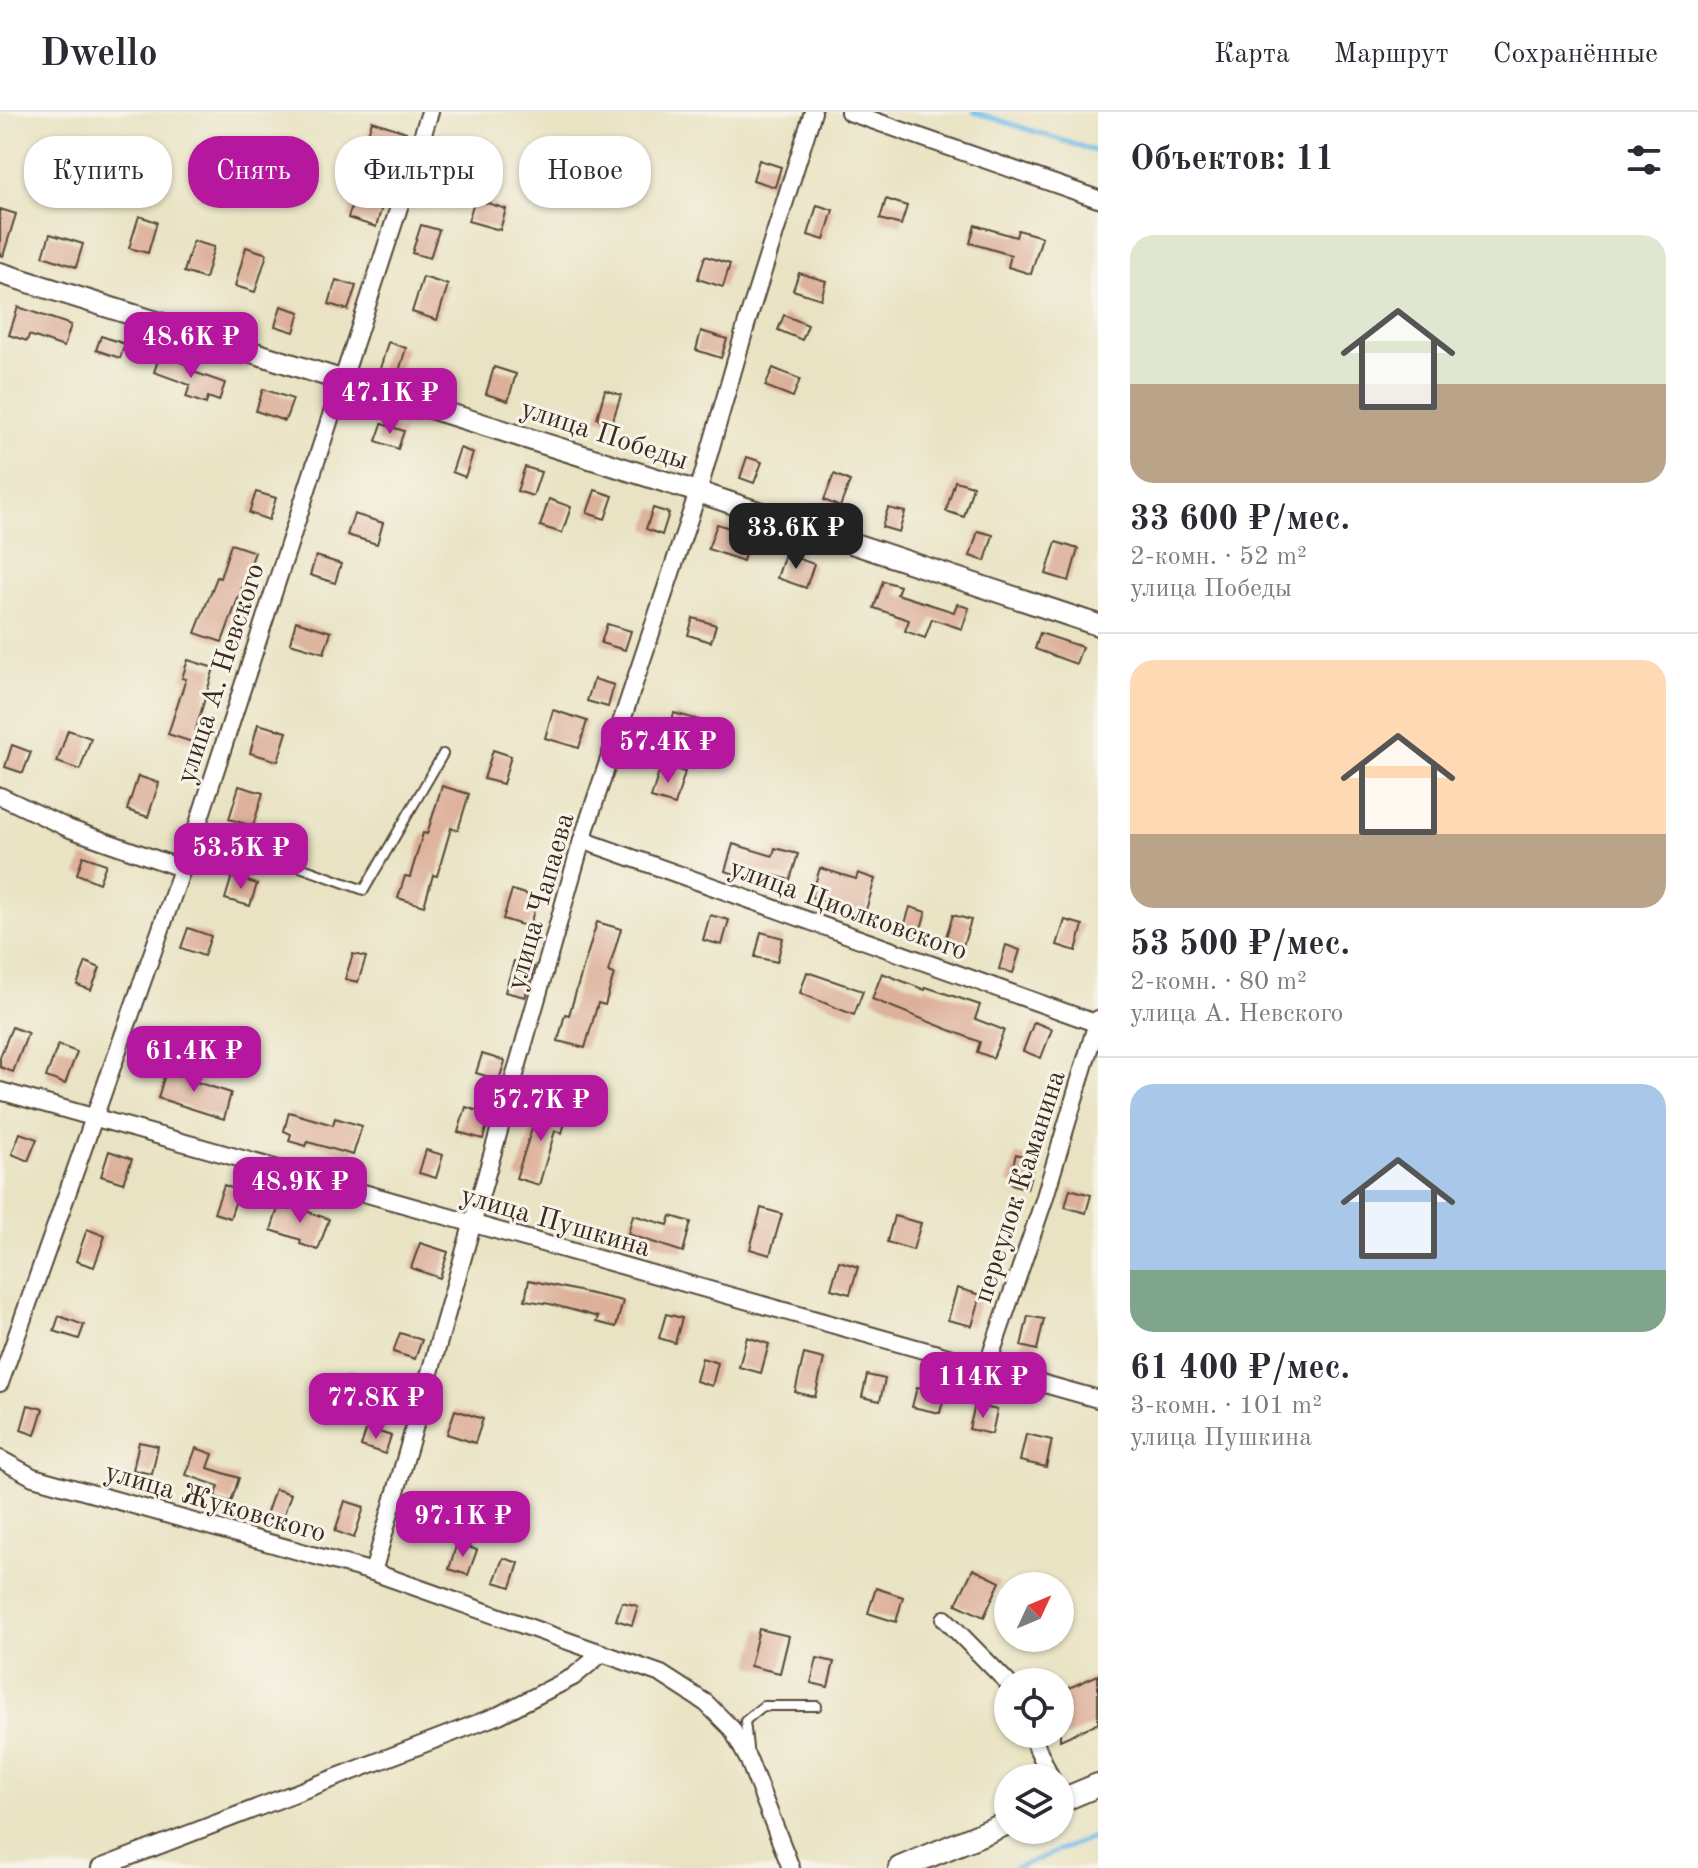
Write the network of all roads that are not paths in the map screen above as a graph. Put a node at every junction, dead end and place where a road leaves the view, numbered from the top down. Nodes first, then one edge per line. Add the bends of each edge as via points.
1 (430, 112) edge
2 (813, 112) edge
3 (849, 112) edge
4 (1098, 199) edge
5 (0, 273) edge
6 (342, 379) junction
7 (698, 492) junction
8 (1098, 625) edge
9 (443, 754) dead end
10 (0, 796) edge
11 (196, 830) junction
12 (582, 840) junction
13 (181, 868) junction
14 (1098, 1022) edge
15 (0, 1091) edge
16 (96, 1117) junction
17 (474, 1224) junction
18 (986, 1369) junction
19 (0, 1383) edge
20 (1098, 1399) edge
21 (0, 1459) edge
22 (373, 1572) junction
23 (945, 1619) dead end
24 (601, 1654) junction
25 (994, 1669) edge
26 (817, 1706) dead end
27 (749, 1761) junction
28 (1098, 1785) edge
29 (1074, 1794) edge
30 (994, 1829) edge
31 (100, 1868) edge
32 (791, 1868) edge
33 (900, 1868) edge

1 - 6 street, улица А. Невского
2 - 7 street, улица Чапаева
3 - 4 street
5 - 6 street, улица Победы
6 - 7 street, улица Победы
6 - 11 street, улица А. Невского
7 - 8 street, улица Победы
7 - 12 street, улица Чапаева
9 - 11 lane via 364,890
10 - 13 street via 70,829
11 - 13 street, улица А. Невского
12 - 14 street, улица Циолковского
12 - 17 street, улица Чапаева
13 - 16 street, улица А. Невского
14 - 18 street, переулок Каманина
15 - 16 street, улица Пушкина
16 - 17 street, улица Пушкина
16 - 19 street, улица А. Невского
17 - 18 street, улица Пушкина
17 - 22 street, улица Чапаева
18 - 20 street, улица Пушкина
21 - 22 street, улица Жуковского via 33,1477
22 - 24 street, улица Жуковского
23 - 25 street
24 - 27 street, улица Жуковского via 661,1674 706,1703 732,1729
24 - 31 street via 573,1677 499,1715
26 - 27 lane via 763,1706 745,1721
27 - 32 street, улица Жуковского
28 - 29 main road
30 - 33 main road

